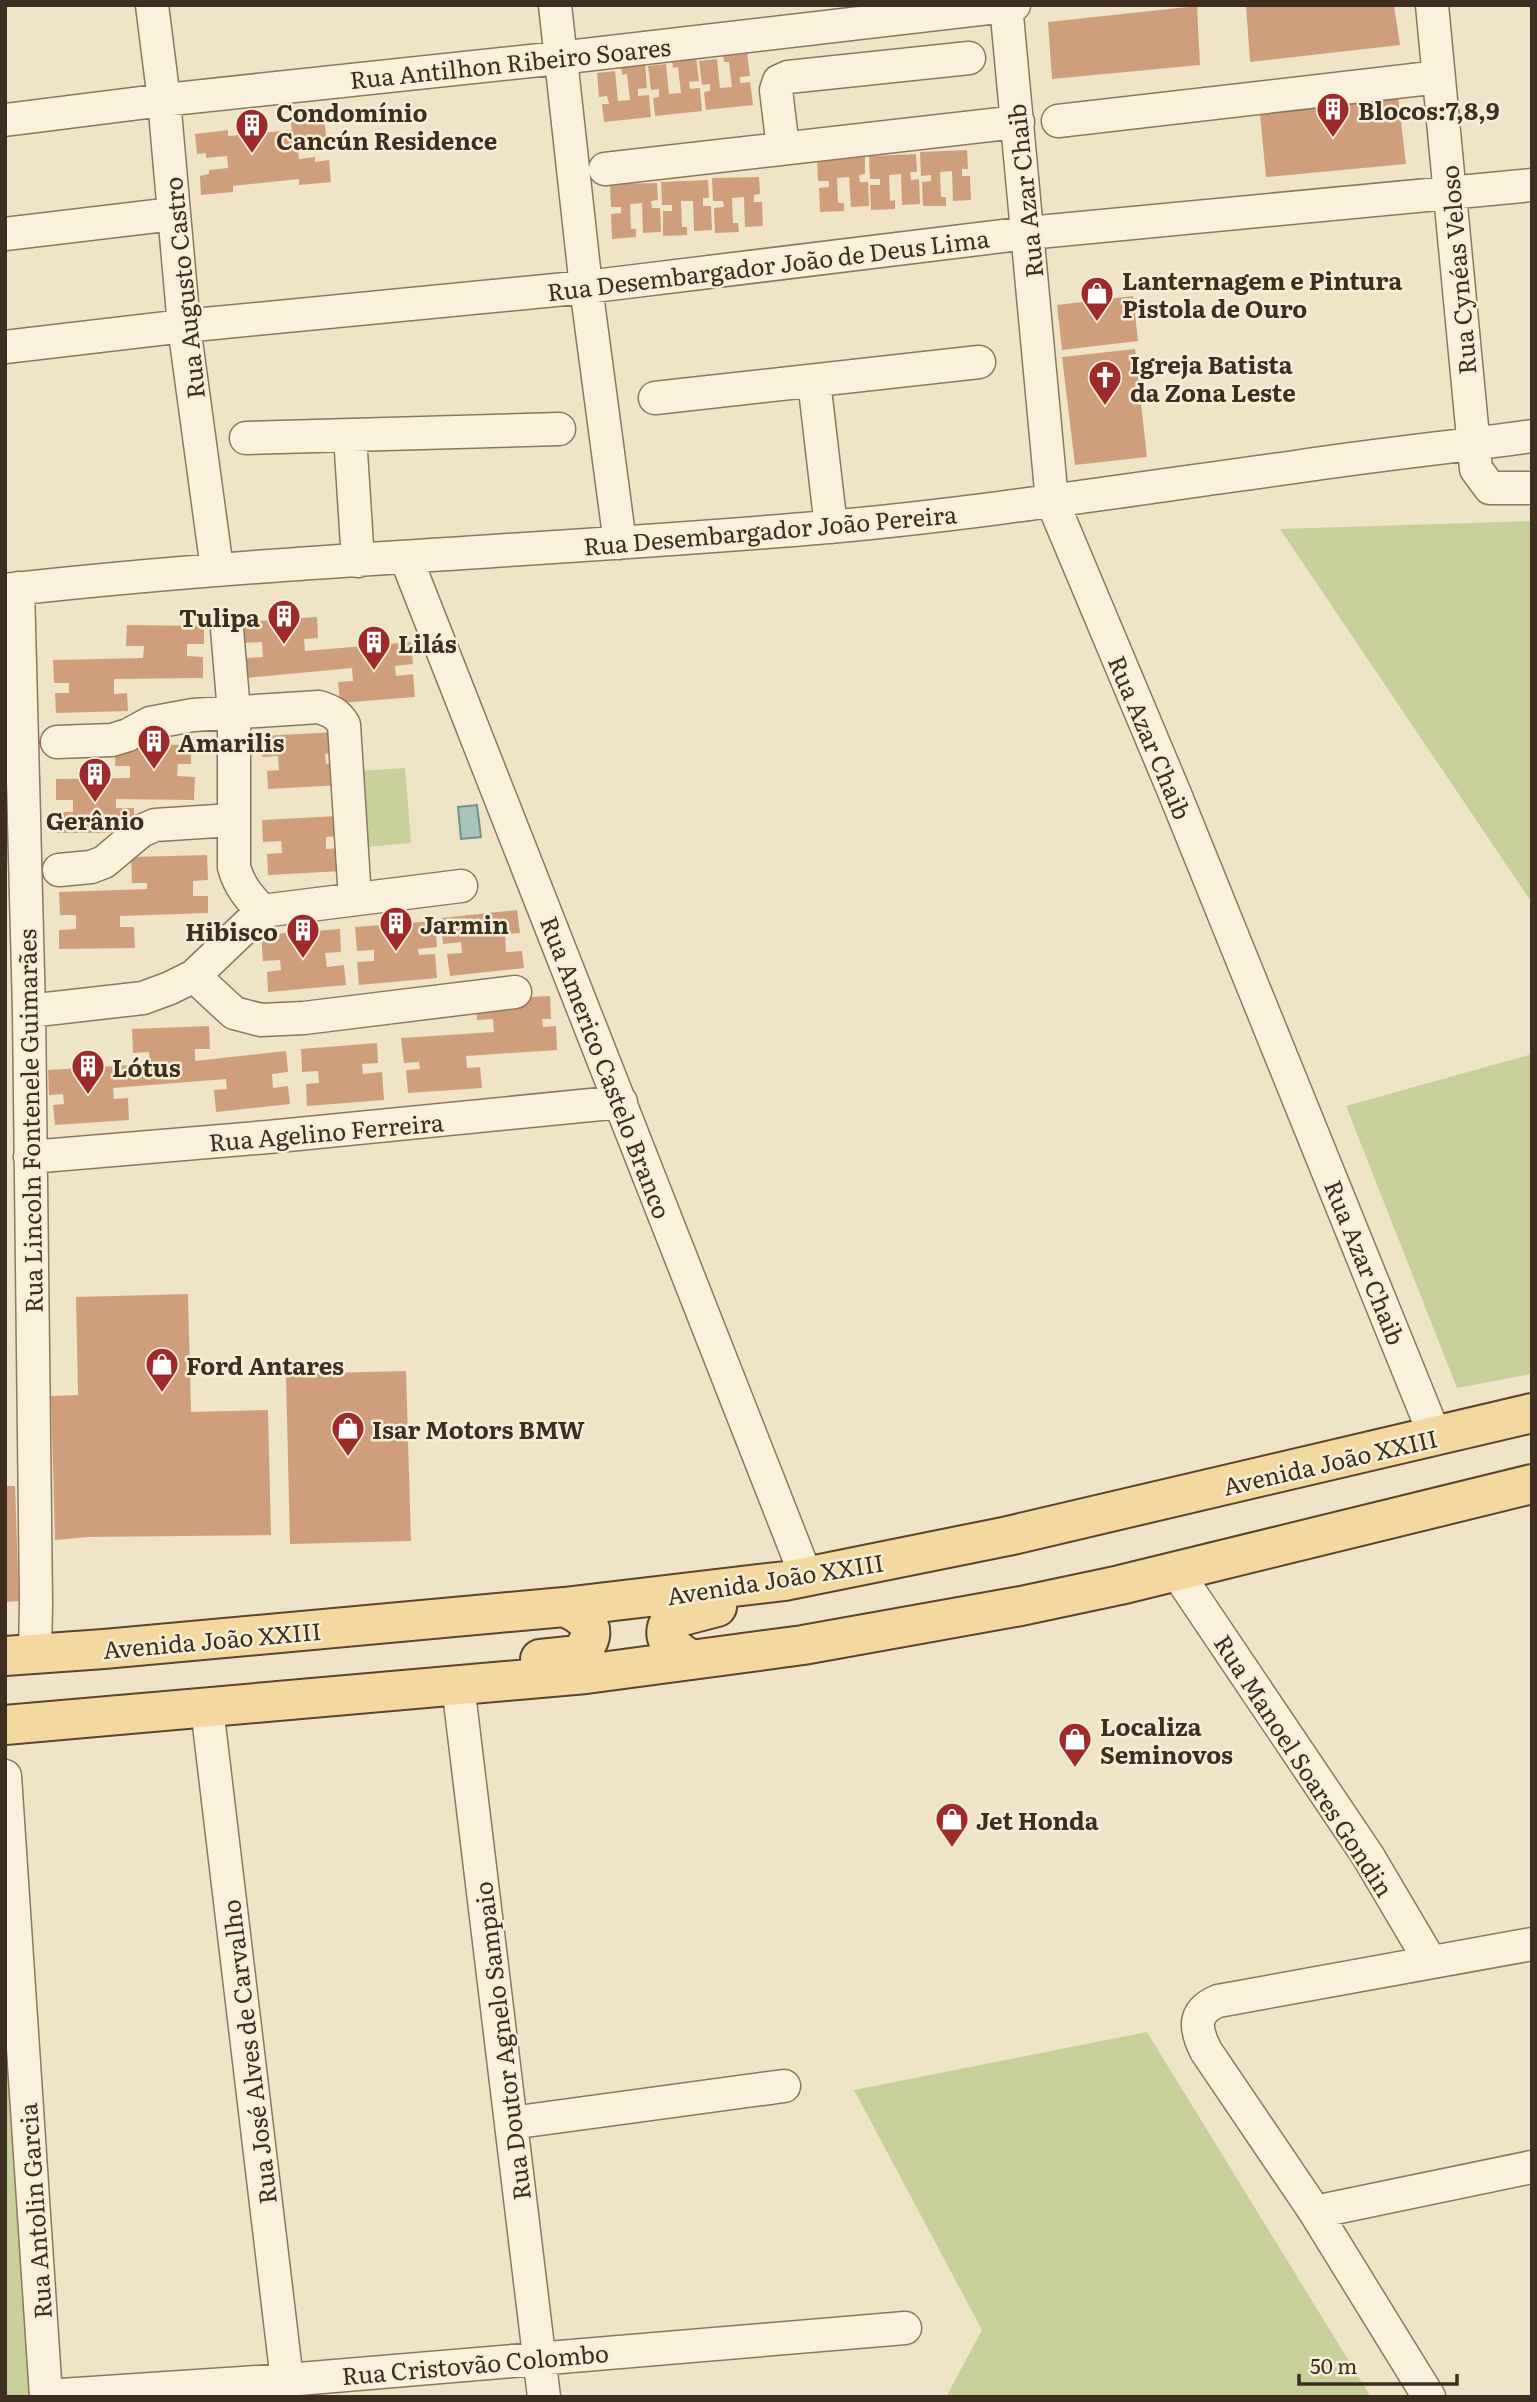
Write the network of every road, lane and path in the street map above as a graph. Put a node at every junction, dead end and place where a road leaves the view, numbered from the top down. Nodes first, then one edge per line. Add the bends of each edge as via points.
1 (152, 5) edge
2 (555, 5) edge
3 (1014, 5) edge
4 (1432, 5) edge
5 (1006, 6) edge
6 (559, 58) junction
7 (969, 58) dead end
8 (1439, 77) junction
9 (164, 100) junction
10 (5, 120) edge
11 (1058, 121) dead end
12 (1018, 122) junction
13 (783, 148) junction
14 (605, 169) dead end
15 (1532, 185) edge
16 (1450, 193) junction
17 (173, 214) junction
18 (1028, 233) junction
19 (5, 234) edge
20 (586, 287) junction
21 (184, 326) junction
22 (5, 347) edge
23 (979, 362) dead end
24 (814, 381) junction
25 (654, 398) dead end
26 (559, 429) dead end
27 (350, 436) junction
28 (1532, 436) edge
29 (246, 438) dead end
30 (1472, 445) junction
31 (1532, 488) edge
32 (1052, 501) junction
33 (831, 527) junction
34 (620, 543) junction
35 (406, 558) junction
36 (358, 561) junction
37 (217, 569) junction
38 (11, 589) edge
39 (227, 629) dead end
40 (234, 712) junction
41 (57, 742) dead end
42 (232, 820) junction
43 (59, 870) dead end
44 (461, 886) dead end
45 (355, 900) junction
46 (262, 911) junction
47 (194, 976) junction
48 (515, 992) dead end
49 (29, 1011) junction
50 (621, 1102) junction
51 (30, 1157) junction
52 (1532, 1413) edge
53 (1435, 1436) junction
54 (1532, 1484) edge
55 (1176, 1571) junction
56 (795, 1579) junction
57 (564, 1607) junction
58 (20, 1655) edge
59 (691, 1660) junction
60 (458, 1685) junction
61 (207, 1708) junction
62 (5, 1725) edge
63 (5, 1776) edge
64 (1532, 1944) edge
65 (1430, 1961) junction
66 (784, 2086) dead end
67 (511, 2123) junction
68 (1532, 2167) edge
69 (1315, 2212) junction
70 (905, 2328) dead end
71 (540, 2358) junction
72 (288, 2388) edge
73 (46, 2396) edge
74 (544, 2397) edge
75 (1429, 2397) edge

1 - 9 street, Rua Augusto Castro
2 - 6 street
3 - 5 street, Rua Antilhon Ribeiro Soares
4 - 8 street, Rua Cynéas Veloso
5 - 6 street, Rua Antilhon Ribeiro Soares
5 - 12 street, Rua Azar Chaib
6 - 9 street, Rua Antilhon Ribeiro Soares
6 - 20 street
7 - 13 street via 779,81 776,90
8 - 11 street
8 - 16 street, Rua Cynéas Veloso
9 - 10 street, Rua Antilhon Ribeiro Soares
9 - 17 street, Rua Augusto Castro
12 - 13 street
12 - 18 street, Rua Azar Chaib
13 - 14 street
15 - 16 street, Rua Desembargador João de Deus Lima
16 - 18 street, Rua Desembargador João de Deus Lima
16 - 30 street, Rua Cynéas Veloso
17 - 19 street
17 - 21 street, Rua Augusto Castro
18 - 20 street, Rua Desembargador João de Deus Lima
18 - 32 street, Rua Azar Chaib
20 - 21 street, Rua Desembargador João de Deus Lima
20 - 34 street
21 - 22 street, Rua Desembargador João de Deus Lima
21 - 37 street, Rua Augusto Castro
23 - 24 street
24 - 25 street
24 - 33 street
26 - 27 street
27 - 29 street
27 - 36 street
28 - 30 street, Rua Desembargador João Pereira
30 - 31 street, Rua Cynéas Veloso via 1476,468 1490,488
30 - 32 street, Rua Desembargador João Pereira
32 - 33 street, Rua Desembargador João Pereira
32 - 53 street, Rua Azar Chaib
33 - 34 street, Rua Desembargador João Pereira
34 - 35 street, Rua Desembargador João Pereira
35 - 36 street, Rua Desembargador João Pereira
35 - 50 street, Rua Americo Castelo Branco
36 - 37 street, Rua Desembargador João Pereira
37 - 38 street, Rua Desembargador João Pereira
38 - 49 street, Rua Lincoln Fontenele Guimarães
39 - 40 street
40 - 41 street via 166,719 112,740
40 - 42 street
40 - 45 street via 319,707 339,717 344,725
42 - 43 street via 155,825 104,862
42 - 46 street via 237,880
44 - 45 street
45 - 46 street
46 - 47 street
47 - 48 street via 234,1013 261,1020
47 - 49 street via 143,998
49 - 51 street, Rua Lincoln Fontenele Guimarães
50 - 51 street, Rua Agelino Ferreira
50 - 56 street, Rua Americo Castelo Branco
51 - 58 street, Rua Lincoln Fontenele Guimarães via 36,1604
52 - 53 main road, Avenida João XXIII
53 - 56 main road, Avenida João XXIII via 1008,1536
54 - 55 main road
55 - 59 main road via 1021,1606
55 - 65 street, Rua Manoel Soares Gondin via 1368,1856
56 - 57 main road, Avenida João XXIII
56 - 59 main road via 671,1619 665,1628 667,1639
57 - 58 main road, Avenida João XXIII
57 - 60 main road via 590,1623 588,1645 579,1655 500,1667
59 - 60 main road
60 - 61 main road
60 - 67 street, Rua Doutor Agnelo Sampaio
61 - 62 main road
61 - 72 street, Rua José Alves de Carvalho
63 - 73 street, Rua Antolin Garcia
64 - 65 street
65 - 69 street via 1218,2001 1201,2012 1198,2031 1206,2051
66 - 67 street
67 - 71 street, Rua Doutor Agnelo Sampaio
68 - 69 street
69 - 75 street
70 - 71 street, Rua Cristovão Colombo
71 - 72 street, Rua Cristovão Colombo
71 - 74 street, Rua Doutor Agnelo Sampaio
72 - 73 street, Rua Cristovão Colombo

